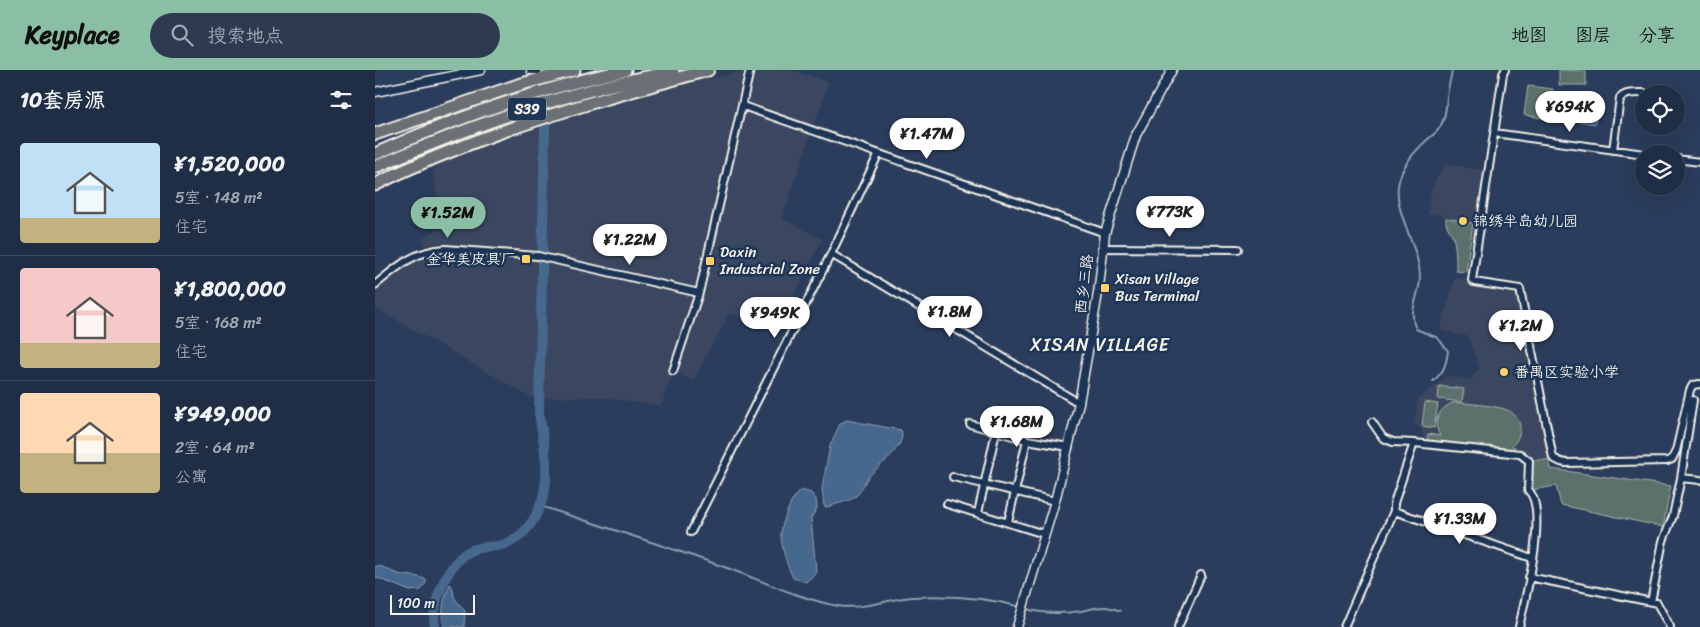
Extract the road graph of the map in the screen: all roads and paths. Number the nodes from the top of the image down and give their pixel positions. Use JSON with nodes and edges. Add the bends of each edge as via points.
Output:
{"nodes":[{"id":1,"x":481,"y":70,"type":"edge"},
{"id":2,"x":531,"y":70,"type":"edge"},
{"id":3,"x":538,"y":70,"type":"edge"},
{"id":4,"x":574,"y":70,"type":"edge"},
{"id":5,"x":625,"y":70,"type":"edge"},
{"id":6,"x":686,"y":70,"type":"edge"},
{"id":7,"x":707,"y":70,"type":"edge"},
{"id":8,"x":750,"y":70,"type":"edge"},
{"id":9,"x":1172,"y":70,"type":"edge"},
{"id":10,"x":1505,"y":70,"type":"edge"},
{"id":11,"x":375,"y":90,"type":"edge"},
{"id":12,"x":1635,"y":93,"type":"edge"},
{"id":13,"x":743,"y":106,"type":"junction"},
{"id":14,"x":1494,"y":133,"type":"junction"},
{"id":15,"x":375,"y":134,"type":"edge"},
{"id":16,"x":1613,"y":150,"type":"junction"},
{"id":17,"x":1635,"y":153,"type":"edge"},
{"id":18,"x":375,"y":154,"type":"edge"},
{"id":19,"x":878,"y":155,"type":"junction"},
{"id":20,"x":1685,"y":160,"type":"edge"},
{"id":21,"x":1700,"y":162,"type":"edge"},
{"id":22,"x":375,"y":167,"type":"edge"},
{"id":23,"x":375,"y":185,"type":"edge"},
{"id":24,"x":1105,"y":233,"type":"junction"},
{"id":25,"x":1102,"y":248,"type":"junction"},
{"id":26,"x":1238,"y":250,"type":"dead end"},
{"id":27,"x":831,"y":254,"type":"junction"},
{"id":28,"x":375,"y":285,"type":"edge"},
{"id":29,"x":699,"y":293,"type":"junction"},
{"id":30,"x":673,"y":371,"type":"dead end"},
{"id":31,"x":1700,"y":384,"type":"edge"},
{"id":32,"x":1693,"y":400,"type":"dead end"},
{"id":33,"x":1079,"y":404,"type":"junction"},
{"id":34,"x":1372,"y":422,"type":"dead end"},
{"id":35,"x":970,"y":424,"type":"dead end"},
{"id":36,"x":996,"y":431,"type":"junction"},
{"id":37,"x":1027,"y":440,"type":"junction"},
{"id":38,"x":1414,"y":443,"type":"junction"},
{"id":39,"x":1069,"y":447,"type":"junction"},
{"id":40,"x":953,"y":477,"type":"dead end"},
{"id":41,"x":1681,"y":478,"type":"junction"},
{"id":42,"x":1700,"y":480,"type":"edge"},
{"id":43,"x":984,"y":484,"type":"junction"},
{"id":44,"x":1015,"y":491,"type":"junction"},
{"id":45,"x":1055,"y":501,"type":"junction"},
{"id":46,"x":947,"y":504,"type":"dead end"},
{"id":47,"x":1394,"y":511,"type":"junction"},
{"id":48,"x":978,"y":513,"type":"junction"},
{"id":49,"x":1007,"y":522,"type":"junction"},
{"id":50,"x":691,"y":532,"type":"dead end"},
{"id":51,"x":1045,"y":534,"type":"junction"},
{"id":52,"x":1532,"y":558,"type":"junction"},
{"id":53,"x":1201,"y":575,"type":"dead end"},
{"id":54,"x":1529,"y":577,"type":"junction"},
{"id":55,"x":1651,"y":602,"type":"junction"},
{"id":56,"x":1017,"y":627,"type":"edge"},
{"id":57,"x":1178,"y":627,"type":"edge"},
{"id":58,"x":1344,"y":627,"type":"edge"},
{"id":59,"x":1519,"y":627,"type":"edge"},
{"id":60,"x":1670,"y":627,"type":"edge"}],
"edges":[{"from":1,"to":11,"type":"street"},
{"from":2,"to":3,"type":"street"},
{"from":4,"to":15,"type":"highway","via":[[477,98]]},
{"from":5,"to":18,"type":"highway","number":"S39","via":[[493,107]]},
{"from":6,"to":22,"type":"highway","number":"S39","via":[[614,84],[550,102],[464,131]]},
{"from":7,"to":23,"type":"highway","via":[[618,94],[491,136]]},
{"from":8,"to":13,"type":"street"},
{"from":9,"to":24,"type":"street","name":"西乡三路","via":[[1136,135]]},
{"from":10,"to":14,"type":"street"},
{"from":12,"to":16,"type":"street","via":[[1620,98]]},
{"from":13,"to":19,"type":"street"},
{"from":13,"to":29,"type":"street"},
{"from":14,"to":16,"type":"street"},
{"from":14,"to":31,"type":"street","via":[[1472,280],[1520,289],[1553,458],[1566,463],[1672,459],[1689,390]]},
{"from":16,"to":17,"type":"street"},
{"from":19,"to":24,"type":"street"},
{"from":19,"to":27,"type":"street"},
{"from":20,"to":21,"type":"street"},
{"from":24,"to":25,"type":"street","name":"西乡三路"},
{"from":25,"to":26,"type":"street"},
{"from":25,"to":33,"type":"street","name":"西乡三路","via":[[1099,287]]},
{"from":27,"to":33,"type":"street"},
{"from":27,"to":50,"type":"street"},
{"from":28,"to":29,"type":"street","via":[[414,256],[431,250],[452,250],[556,259]]},
{"from":29,"to":30,"type":"street"},
{"from":32,"to":41,"type":"street"},
{"from":33,"to":39,"type":"street","name":"西乡三路"},
{"from":34,"to":38,"type":"street","via":[[1383,438]]},
{"from":35,"to":36,"type":"street"},
{"from":36,"to":37,"type":"street"},
{"from":36,"to":43,"type":"street"},
{"from":37,"to":39,"type":"street"},
{"from":37,"to":44,"type":"street"},
{"from":38,"to":47,"type":"street","via":[[1393,503]]},
{"from":38,"to":52,"type":"street","via":[[1520,454],[1529,461],[1528,490],[1533,494],[1537,509]]},
{"from":39,"to":45,"type":"street","name":"西乡三路"},
{"from":40,"to":43,"type":"street"},
{"from":41,"to":42,"type":"street"},
{"from":41,"to":55,"type":"street","via":[[1673,516],[1663,541]]},
{"from":43,"to":44,"type":"street"},
{"from":43,"to":48,"type":"street"},
{"from":44,"to":45,"type":"street"},
{"from":44,"to":49,"type":"street"},
{"from":45,"to":51,"type":"street","name":"西乡三路"},
{"from":46,"to":48,"type":"street"},
{"from":47,"to":52,"type":"street"},
{"from":47,"to":58,"type":"street"},
{"from":48,"to":49,"type":"street"},
{"from":49,"to":51,"type":"street"},
{"from":51,"to":56,"type":"street","name":"西乡三路"},
{"from":52,"to":54,"type":"street"},
{"from":53,"to":57,"type":"street"},
{"from":54,"to":55,"type":"street"},
{"from":54,"to":59,"type":"street"},
{"from":55,"to":60,"type":"street","via":[[1657,603]]}]}
